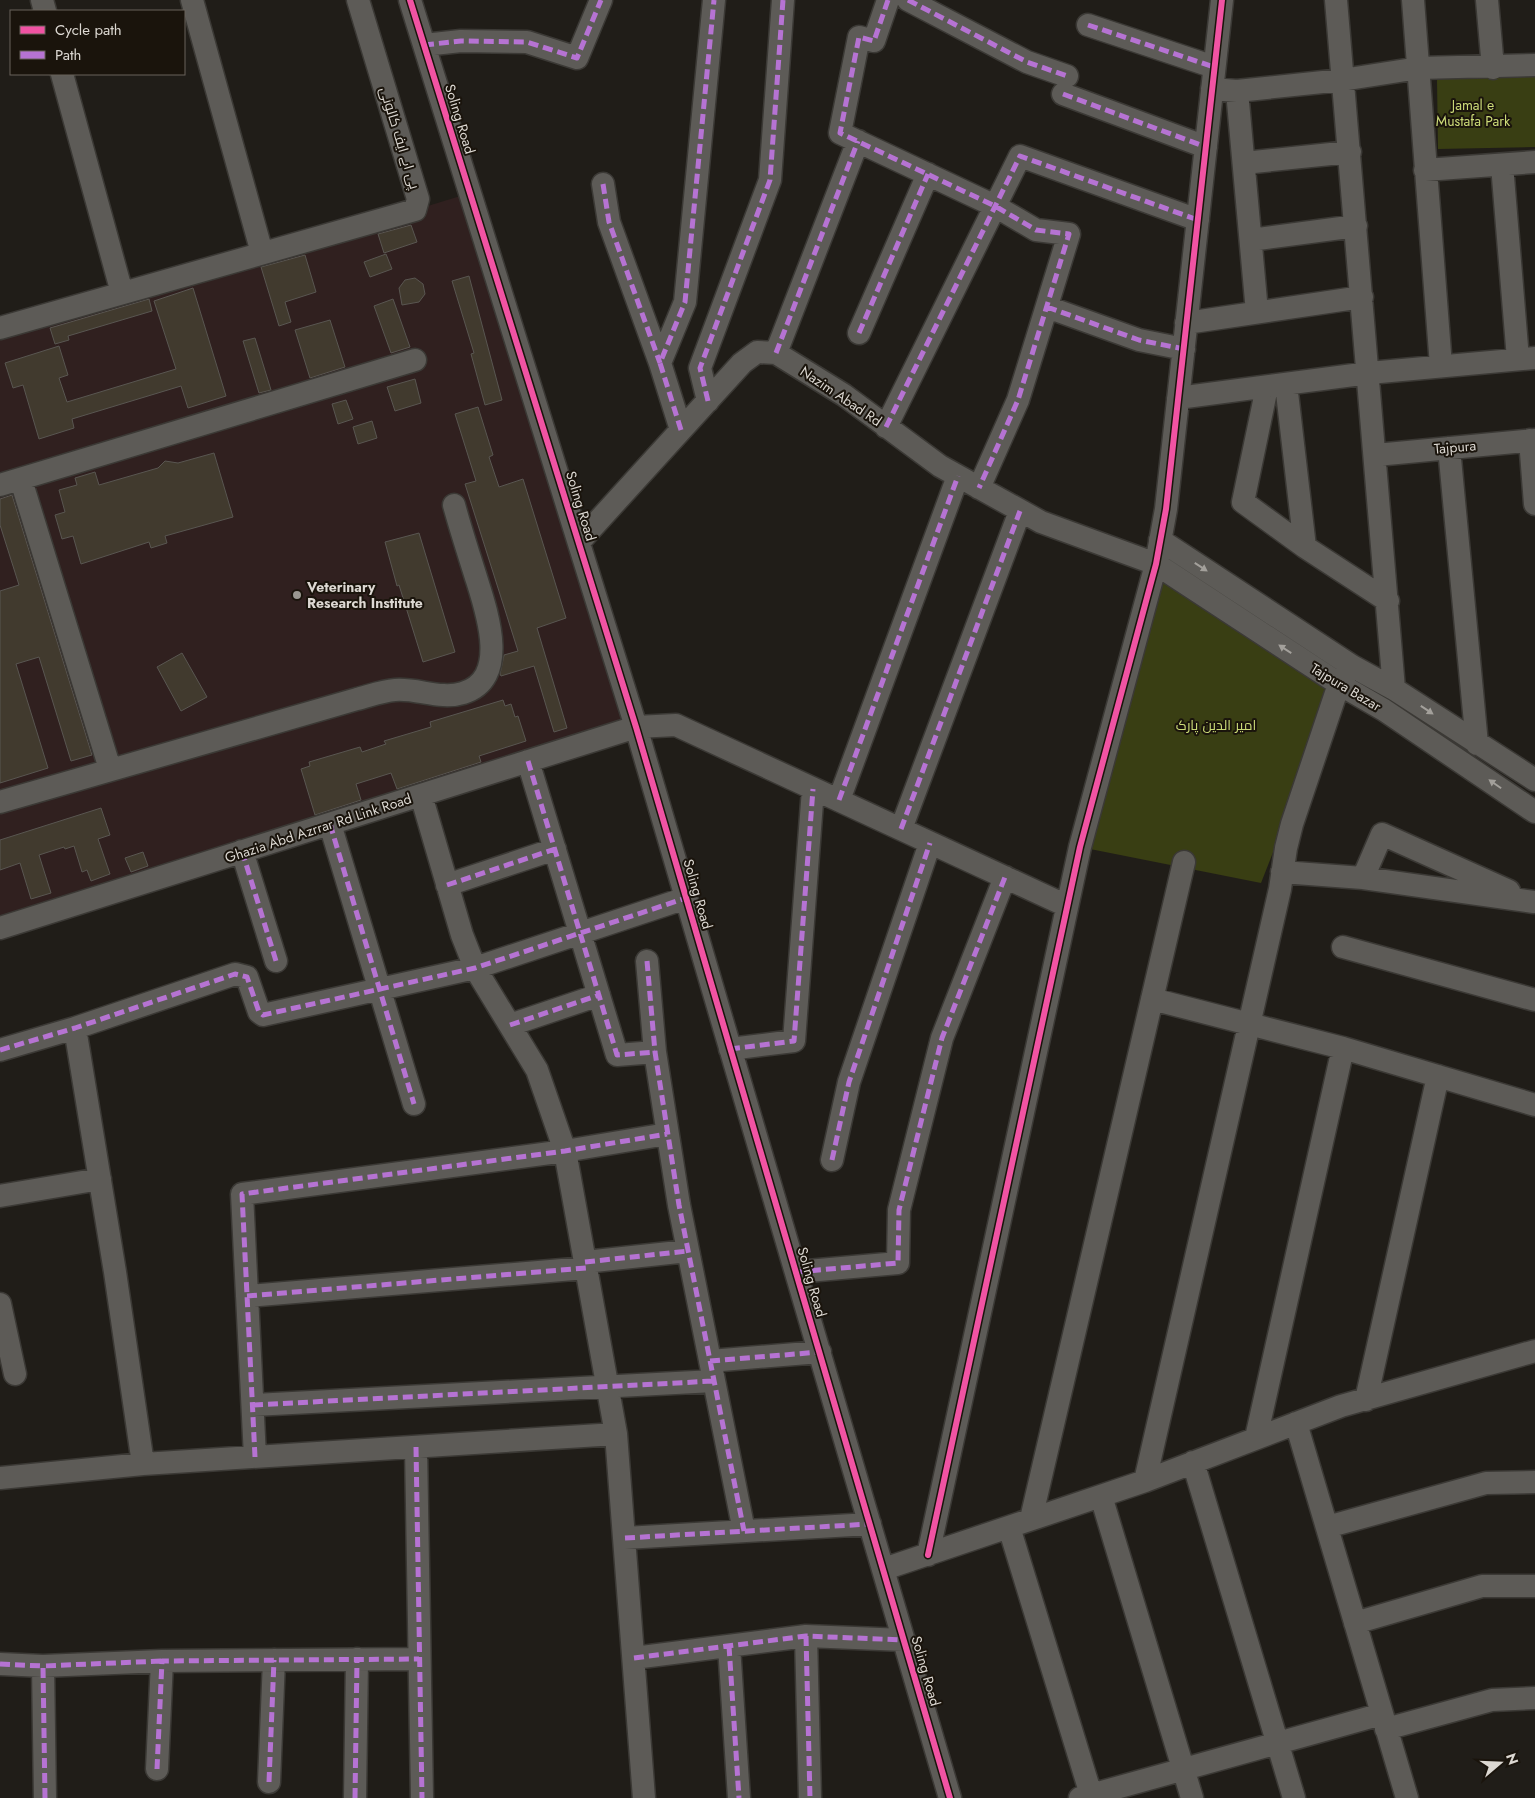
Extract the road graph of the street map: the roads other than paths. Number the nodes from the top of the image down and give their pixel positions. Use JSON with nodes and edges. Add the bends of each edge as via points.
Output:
{"nodes":[{"id":1,"x":192,"y":0,"type":"edge"},
{"id":2,"x":358,"y":0,"type":"edge"},
{"id":3,"x":410,"y":0,"type":"edge"},
{"id":4,"x":600,"y":0,"type":"edge"},
{"id":5,"x":714,"y":0,"type":"edge"},
{"id":6,"x":783,"y":0,"type":"edge"},
{"id":7,"x":888,"y":0,"type":"edge"},
{"id":8,"x":908,"y":0,"type":"edge"},
{"id":9,"x":1222,"y":0,"type":"edge"},
{"id":10,"x":1336,"y":0,"type":"edge"},
{"id":11,"x":1414,"y":0,"type":"edge"},
{"id":12,"x":1487,"y":0,"type":"edge"},
{"id":13,"x":1088,"y":25,"type":"dead end"},
{"id":14,"x":424,"y":45,"type":"junction"},
{"id":15,"x":1535,"y":65,"type":"edge"},
{"id":16,"x":1214,"y":67,"type":"junction"},
{"id":17,"x":1419,"y":68,"type":"junction"},
{"id":18,"x":1493,"y":68,"type":"junction"},
{"id":19,"x":62,"y":75,"type":"edge"},
{"id":20,"x":1342,"y":80,"type":"junction"},
{"id":21,"x":1212,"y":89,"type":"junction"},
{"id":22,"x":1237,"y":91,"type":"junction"},
{"id":23,"x":858,"y":141,"type":"junction"},
{"id":24,"x":1206,"y":147,"type":"junction"},
{"id":25,"x":1350,"y":152,"type":"junction"},
{"id":26,"x":1535,"y":162,"type":"edge"},
{"id":27,"x":1244,"y":164,"type":"junction"},
{"id":28,"x":1502,"y":165,"type":"junction"},
{"id":29,"x":1426,"y":170,"type":"junction"},
{"id":30,"x":928,"y":174,"type":"junction"},
{"id":31,"x":604,"y":184,"type":"dead end"},
{"id":32,"x":995,"y":206,"type":"junction"},
{"id":33,"x":1198,"y":220,"type":"junction"},
{"id":34,"x":1356,"y":226,"type":"junction"},
{"id":35,"x":1251,"y":240,"type":"junction"},
{"id":36,"x":262,"y":253,"type":"junction"},
{"id":37,"x":122,"y":293,"type":"junction"},
{"id":38,"x":1362,"y":297,"type":"junction"},
{"id":39,"x":1047,"y":307,"type":"junction"},
{"id":40,"x":1257,"y":312,"type":"junction"},
{"id":41,"x":1186,"y":323,"type":"junction"},
{"id":42,"x":0,"y":328,"type":"edge"},
{"id":43,"x":860,"y":333,"type":"dead end"},
{"id":44,"x":1184,"y":349,"type":"junction"},
{"id":45,"x":776,"y":354,"type":"junction"},
{"id":46,"x":1527,"y":358,"type":"edge"},
{"id":47,"x":415,"y":360,"type":"dead end"},
{"id":48,"x":660,"y":363,"type":"junction"},
{"id":49,"x":1441,"y":366,"type":"junction"},
{"id":50,"x":1369,"y":373,"type":"junction"},
{"id":51,"x":1276,"y":385,"type":"junction"},
{"id":52,"x":1178,"y":398,"type":"junction"},
{"id":53,"x":708,"y":400,"type":"junction"},
{"id":54,"x":886,"y":427,"type":"junction"},
{"id":55,"x":681,"y":430,"type":"junction"},
{"id":56,"x":1532,"y":440,"type":"edge"},
{"id":57,"x":1449,"y":448,"type":"junction"},
{"id":58,"x":1376,"y":455,"type":"junction"},
{"id":59,"x":958,"y":476,"type":"junction"},
{"id":60,"x":10,"y":483,"type":"edge"},
{"id":61,"x":979,"y":488,"type":"junction"},
{"id":62,"x":1535,"y":504,"type":"edge"},
{"id":63,"x":454,"y":505,"type":"dead end"},
{"id":64,"x":1020,"y":510,"type":"junction"},
{"id":65,"x":1160,"y":540,"type":"junction"},
{"id":66,"x":579,"y":542,"type":"junction"},
{"id":67,"x":1306,"y":547,"type":"junction"},
{"id":68,"x":1156,"y":564,"type":"junction"},
{"id":69,"x":1388,"y":601,"type":"junction"},
{"id":70,"x":1352,"y":666,"type":"junction"},
{"id":71,"x":1339,"y":684,"type":"junction"},
{"id":72,"x":1394,"y":689,"type":"junction"},
{"id":73,"x":636,"y":728,"type":"junction"},
{"id":74,"x":1477,"y":744,"type":"junction"},
{"id":75,"x":528,"y":762,"type":"junction"},
{"id":76,"x":110,"y":769,"type":"junction"},
{"id":77,"x":1535,"y":780,"type":"edge"},
{"id":78,"x":813,"y":789,"type":"junction"},
{"id":79,"x":421,"y":795,"type":"junction"},
{"id":80,"x":839,"y":800,"type":"junction"},
{"id":81,"x":0,"y":802,"type":"edge"},
{"id":82,"x":1535,"y":812,"type":"edge"},
{"id":83,"x":330,"y":824,"type":"junction"},
{"id":84,"x":901,"y":829,"type":"junction"},
{"id":85,"x":930,"y":843,"type":"junction"},
{"id":86,"x":555,"y":849,"type":"junction"},
{"id":87,"x":242,"y":852,"type":"junction"},
{"id":88,"x":1184,"y":862,"type":"dead end"},
{"id":89,"x":1282,"y":872,"type":"junction"},
{"id":90,"x":1005,"y":877,"type":"junction"},
{"id":91,"x":1363,"y":878,"type":"junction"},
{"id":92,"x":447,"y":885,"type":"junction"},
{"id":93,"x":686,"y":898,"type":"junction"},
{"id":94,"x":1068,"y":906,"type":"junction"},
{"id":95,"x":1535,"y":907,"type":"edge"},
{"id":96,"x":0,"y":928,"type":"edge"},
{"id":97,"x":581,"y":933,"type":"junction"},
{"id":98,"x":1343,"y":947,"type":"dead end"},
{"id":99,"x":276,"y":961,"type":"dead end"},
{"id":100,"x":648,"y":961,"type":"dead end"},
{"id":101,"x":474,"y":968,"type":"junction"},
{"id":102,"x":381,"y":990,"type":"junction"},
{"id":103,"x":599,"y":995,"type":"junction"},
{"id":104,"x":1152,"y":998,"type":"junction"},
{"id":105,"x":1535,"y":1000,"type":"edge"},
{"id":106,"x":1250,"y":1024,"type":"junction"},
{"id":107,"x":510,"y":1025,"type":"junction"},
{"id":108,"x":75,"y":1028,"type":"junction"},
{"id":109,"x":1343,"y":1048,"type":"junction"},
{"id":110,"x":730,"y":1049,"type":"junction"},
{"id":111,"x":0,"y":1050,"type":"edge"},
{"id":112,"x":655,"y":1052,"type":"junction"},
{"id":113,"x":1438,"y":1076,"type":"junction"},
{"id":114,"x":414,"y":1104,"type":"dead end"},
{"id":115,"x":1535,"y":1105,"type":"edge"},
{"id":116,"x":667,"y":1134,"type":"junction"},
{"id":117,"x":565,"y":1150,"type":"junction"},
{"id":118,"x":832,"y":1160,"type":"dead end"},
{"id":119,"x":100,"y":1178,"type":"junction"},
{"id":120,"x":0,"y":1196,"type":"edge"},
{"id":121,"x":688,"y":1251,"type":"junction"},
{"id":122,"x":586,"y":1265,"type":"junction"},
{"id":123,"x":796,"y":1272,"type":"junction"},
{"id":124,"x":247,"y":1296,"type":"junction"},
{"id":125,"x":0,"y":1304,"type":"edge"},
{"id":126,"x":1535,"y":1351,"type":"edge"},
{"id":127,"x":820,"y":1352,"type":"junction"},
{"id":128,"x":712,"y":1371,"type":"junction"},
{"id":129,"x":15,"y":1374,"type":"dead end"},
{"id":130,"x":608,"y":1386,"type":"junction"},
{"id":131,"x":1366,"y":1400,"type":"junction"},
{"id":132,"x":253,"y":1405,"type":"junction"},
{"id":133,"x":1296,"y":1423,"type":"junction"},
{"id":134,"x":616,"y":1434,"type":"junction"},
{"id":135,"x":1256,"y":1438,"type":"junction"},
{"id":136,"x":416,"y":1447,"type":"junction"},
{"id":137,"x":255,"y":1457,"type":"junction"},
{"id":138,"x":1193,"y":1462,"type":"junction"},
{"id":139,"x":143,"y":1464,"type":"junction"},
{"id":140,"x":0,"y":1478,"type":"edge"},
{"id":141,"x":1145,"y":1480,"type":"junction"},
{"id":142,"x":1535,"y":1482,"type":"edge"},
{"id":143,"x":1101,"y":1496,"type":"junction"},
{"id":144,"x":1031,"y":1519,"type":"junction"},
{"id":145,"x":870,"y":1524,"type":"junction"},
{"id":146,"x":1009,"y":1527,"type":"junction"},
{"id":147,"x":1326,"y":1527,"type":"junction"},
{"id":148,"x":744,"y":1531,"type":"junction"},
{"id":149,"x":625,"y":1538,"type":"junction"},
{"id":150,"x":928,"y":1554,"type":"junction"},
{"id":151,"x":884,"y":1569,"type":"junction"},
{"id":152,"x":1535,"y":1586,"type":"edge"},
{"id":153,"x":1355,"y":1623,"type":"junction"},
{"id":154,"x":806,"y":1636,"type":"junction"},
{"id":155,"x":904,"y":1640,"type":"junction"},
{"id":156,"x":729,"y":1646,"type":"junction"},
{"id":157,"x":420,"y":1658,"type":"junction"},
{"id":158,"x":634,"y":1658,"type":"junction"},
{"id":159,"x":357,"y":1659,"type":"junction"},
{"id":160,"x":274,"y":1660,"type":"junction"},
{"id":161,"x":162,"y":1661,"type":"junction"},
{"id":162,"x":0,"y":1664,"type":"edge"},
{"id":163,"x":43,"y":1666,"type":"junction"},
{"id":164,"x":1535,"y":1698,"type":"edge"},
{"id":165,"x":1384,"y":1721,"type":"junction"},
{"id":166,"x":1277,"y":1743,"type":"junction"},
{"id":167,"x":157,"y":1769,"type":"dead end"},
{"id":168,"x":1183,"y":1770,"type":"junction"},
{"id":169,"x":269,"y":1782,"type":"dead end"},
{"id":170,"x":1088,"y":1797,"type":"edge"},
{"id":171,"x":46,"y":1798,"type":"edge"},
{"id":172,"x":355,"y":1798,"type":"edge"},
{"id":173,"x":422,"y":1798,"type":"edge"},
{"id":174,"x":644,"y":1798,"type":"edge"},
{"id":175,"x":739,"y":1798,"type":"edge"},
{"id":176,"x":810,"y":1798,"type":"edge"},
{"id":177,"x":950,"y":1798,"type":"edge"},
{"id":178,"x":1192,"y":1798,"type":"edge"},
{"id":179,"x":1294,"y":1798,"type":"edge"},
{"id":180,"x":1407,"y":1798,"type":"edge"}],
"edges":[{"from":1,"to":36,"type":"street"},
{"from":2,"to":36,"type":"street","name":"پی اے ایف کالونی","via":[[418,205],[407,213]]},
{"from":3,"to":14,"type":"street","name":"Soling Road"},
{"from":4,"to":14,"type":"street","via":[[577,58],[527,42],[461,41]]},
{"from":5,"to":48,"type":"street","via":[[685,302]]},
{"from":6,"to":53,"type":"street","via":[[770,180],[700,368]]},
{"from":7,"to":23,"type":"street","via":[[874,41],[860,37],[840,133]]},
{"from":8,"to":24,"type":"street","via":[[1065,85]]},
{"from":9,"to":16,"type":"street"},
{"from":10,"to":20,"type":"street"},
{"from":11,"to":17,"type":"street"},
{"from":12,"to":18,"type":"street"},
{"from":13,"to":16,"type":"street"},
{"from":14,"to":66,"type":"street","name":"Soling Road"},
{"from":15,"to":18,"type":"street"},
{"from":16,"to":21,"type":"street"},
{"from":17,"to":18,"type":"street"},
{"from":17,"to":20,"type":"street"},
{"from":17,"to":29,"type":"street"},
{"from":19,"to":37,"type":"street"},
{"from":20,"to":22,"type":"street"},
{"from":20,"to":25,"type":"street"},
{"from":21,"to":22,"type":"street"},
{"from":21,"to":24,"type":"street"},
{"from":22,"to":27,"type":"street"},
{"from":23,"to":30,"type":"street"},
{"from":23,"to":45,"type":"street"},
{"from":24,"to":33,"type":"street"},
{"from":25,"to":27,"type":"street"},
{"from":25,"to":34,"type":"street"},
{"from":26,"to":28,"type":"street"},
{"from":27,"to":35,"type":"street"},
{"from":28,"to":29,"type":"street"},
{"from":28,"to":46,"type":"street"},
{"from":29,"to":49,"type":"street"},
{"from":30,"to":32,"type":"street"},
{"from":30,"to":43,"type":"street"},
{"from":31,"to":48,"type":"street","via":[[609,222]]},
{"from":32,"to":33,"type":"street","via":[[1020,156]]},
{"from":32,"to":39,"type":"street","via":[[1036,230],[1069,234]]},
{"from":32,"to":54,"type":"street"},
{"from":33,"to":41,"type":"street"},
{"from":34,"to":35,"type":"street"},
{"from":34,"to":38,"type":"street"},
{"from":35,"to":40,"type":"street"},
{"from":36,"to":37,"type":"street","name":"پی اے ایف کالونی"},
{"from":37,"to":42,"type":"street","name":"پی اے ایف کالونی"},
{"from":38,"to":40,"type":"street"},
{"from":38,"to":50,"type":"street"},
{"from":39,"to":44,"type":"street","via":[[1139,340]]},
{"from":39,"to":61,"type":"street","via":[[1018,400]]},
{"from":40,"to":41,"type":"street"},
{"from":41,"to":44,"type":"street"},
{"from":44,"to":52,"type":"street"},
{"from":45,"to":53,"type":"street","via":[[757,352],[742,363]]},
{"from":45,"to":54,"type":"street","name":"Nazim Abad Rd","via":[[844,395]]},
{"from":46,"to":49,"type":"street"},
{"from":47,"to":60,"type":"street"},
{"from":48,"to":55,"type":"street"},
{"from":49,"to":50,"type":"street"},
{"from":50,"to":51,"type":"street"},
{"from":50,"to":58,"type":"street"},
{"from":51,"to":52,"type":"street"},
{"from":51,"to":67,"type":"street"},
{"from":51,"to":67,"type":"street","via":[[1243,502]]},
{"from":52,"to":65,"type":"street"},
{"from":53,"to":55,"type":"street"},
{"from":54,"to":59,"type":"street","name":"Nazim Abad Rd"},
{"from":55,"to":66,"type":"street"},
{"from":56,"to":57,"type":"street","name":"Tajpura"},
{"from":56,"to":62,"type":"street"},
{"from":57,"to":58,"type":"street","name":"Tajpura"},
{"from":57,"to":74,"type":"street"},
{"from":58,"to":69,"type":"street"},
{"from":59,"to":61,"type":"street","name":"Nazim Abad Rd"},
{"from":59,"to":80,"type":"street"},
{"from":60,"to":76,"type":"street"},
{"from":61,"to":64,"type":"street","name":"Nazim Abad Rd"},
{"from":63,"to":76,"type":"street","via":[[488,619],[490,663],[484,679],[475,688],[462,694],[396,690]]},
{"from":64,"to":68,"type":"street","name":"Nazim Abad Rd","via":[[1041,522]]},
{"from":64,"to":84,"type":"street"},
{"from":65,"to":68,"type":"street"},
{"from":65,"to":70,"type":"street","name":"Tajpura Bazar","one_way":true},
{"from":66,"to":73,"type":"street","name":"Soling Road"},
{"from":67,"to":69,"type":"street"},
{"from":71,"to":68,"type":"street","name":"Tajpura Bazar","one_way":true},
{"from":68,"to":94,"type":"street","via":[[1080,847]]},
{"from":69,"to":72,"type":"street"},
{"from":70,"to":71,"type":"street"},
{"from":70,"to":72,"type":"street","name":"Tajpura Bazar"},
{"from":82,"to":71,"type":"street","name":"Tajpura Bazar","one_way":true,"via":[[1384,710]]},
{"from":71,"to":89,"type":"street","via":[[1292,824]]},
{"from":72,"to":74,"type":"street","name":"Tajpura Bazar","one_way":true},
{"from":73,"to":75,"type":"street","name":"Ghazia Abd Azrrar Rd Link Road"},
{"from":73,"to":78,"type":"street","name":"Ghazia Abd Azrrar Rd Link Road","via":[[676,725]]},
{"from":73,"to":93,"type":"street","name":"Soling Road"},
{"from":74,"to":77,"type":"street","name":"Tajpura Bazar"},
{"from":75,"to":79,"type":"street","name":"Ghazia Abd Azrrar Rd Link Road"},
{"from":75,"to":86,"type":"street"},
{"from":76,"to":81,"type":"street"},
{"from":78,"to":80,"type":"street","name":"Ghazia Abd Azrrar Rd Link Road"},
{"from":78,"to":110,"type":"street","via":[[794,1041]]},
{"from":79,"to":83,"type":"street","name":"Ghazia Abd Azrrar Rd Link Road"},
{"from":79,"to":92,"type":"street"},
{"from":80,"to":84,"type":"street","name":"Ghazia Abd Azrrar Rd Link Road"},
{"from":83,"to":87,"type":"street","name":"Ghazia Abd Azrrar Rd Link Road"},
{"from":83,"to":102,"type":"street"},
{"from":84,"to":85,"type":"street","name":"Ghazia Abd Azrrar Rd Link Road"},
{"from":85,"to":90,"type":"street","name":"Ghazia Abd Azrrar Rd Link Road"},
{"from":85,"to":118,"type":"street","via":[[849,1082]]},
{"from":86,"to":92,"type":"street"},
{"from":86,"to":97,"type":"street"},
{"from":87,"to":96,"type":"street","name":"Ghazia Abd Azrrar Rd Link Road"},
{"from":87,"to":99,"type":"street"},
{"from":88,"to":104,"type":"street"},
{"from":89,"to":91,"type":"street"},
{"from":89,"to":106,"type":"street"},
{"from":90,"to":94,"type":"street","name":"Ghazia Abd Azrrar Rd Link Road"},
{"from":90,"to":123,"type":"street","via":[[942,1038],[899,1210],[898,1263]]},
{"from":91,"to":95,"type":"street"},
{"from":91,"to":95,"type":"street","via":[[1382,834]]},
{"from":92,"to":101,"type":"street"},
{"from":93,"to":97,"type":"street"},
{"from":93,"to":110,"type":"street","name":"Soling Road"},
{"from":94,"to":150,"type":"street"},
{"from":97,"to":101,"type":"street"},
{"from":97,"to":103,"type":"street"},
{"from":98,"to":105,"type":"street"},
{"from":100,"to":112,"type":"street"},
{"from":101,"to":102,"type":"street"},
{"from":101,"to":107,"type":"street"},
{"from":102,"to":108,"type":"street","via":[[263,1015],[259,1012],[248,978],[235,974]]},
{"from":102,"to":114,"type":"street"},
{"from":103,"to":107,"type":"street"},
{"from":103,"to":112,"type":"street","via":[[617,1055]]},
{"from":104,"to":106,"type":"street"},
{"from":104,"to":144,"type":"street"},
{"from":106,"to":109,"type":"street"},
{"from":106,"to":141,"type":"street"},
{"from":107,"to":117,"type":"street","via":[[537,1070]]},
{"from":108,"to":111,"type":"street"},
{"from":108,"to":119,"type":"street"},
{"from":109,"to":113,"type":"street"},
{"from":109,"to":135,"type":"street"},
{"from":110,"to":123,"type":"street","name":"Soling Road"},
{"from":112,"to":116,"type":"street"},
{"from":113,"to":115,"type":"street"},
{"from":113,"to":131,"type":"street"},
{"from":116,"to":117,"type":"street"},
{"from":116,"to":121,"type":"street"},
{"from":117,"to":122,"type":"street"},
{"from":117,"to":124,"type":"street","via":[[246,1193],[241,1197]]},
{"from":119,"to":120,"type":"street"},
{"from":119,"to":139,"type":"street"},
{"from":121,"to":122,"type":"street"},
{"from":121,"to":128,"type":"street"},
{"from":122,"to":124,"type":"street"},
{"from":122,"to":130,"type":"street"},
{"from":123,"to":127,"type":"street","name":"Soling Road"},
{"from":124,"to":132,"type":"street"},
{"from":125,"to":129,"type":"street"},
{"from":126,"to":131,"type":"street"},
{"from":127,"to":128,"type":"street"},
{"from":127,"to":145,"type":"street","name":"Soling Road"},
{"from":128,"to":130,"type":"street"},
{"from":128,"to":148,"type":"street"},
{"from":130,"to":132,"type":"street"},
{"from":130,"to":134,"type":"street"},
{"from":131,"to":133,"type":"street"},
{"from":132,"to":137,"type":"street"},
{"from":133,"to":135,"type":"street"},
{"from":133,"to":147,"type":"street"},
{"from":134,"to":136,"type":"street"},
{"from":134,"to":149,"type":"street"},
{"from":135,"to":138,"type":"street"},
{"from":136,"to":137,"type":"street"},
{"from":136,"to":157,"type":"street"},
{"from":137,"to":139,"type":"street"},
{"from":138,"to":141,"type":"street"},
{"from":138,"to":166,"type":"street"},
{"from":139,"to":140,"type":"street"},
{"from":141,"to":143,"type":"street"},
{"from":142,"to":147,"type":"street","via":[[1486,1483]]},
{"from":143,"to":144,"type":"street"},
{"from":143,"to":168,"type":"street"},
{"from":144,"to":146,"type":"street"},
{"from":145,"to":148,"type":"street"},
{"from":145,"to":151,"type":"street","name":"Soling Road"},
{"from":146,"to":150,"type":"street"},
{"from":146,"to":170,"type":"street"},
{"from":147,"to":153,"type":"street"},
{"from":148,"to":149,"type":"street"},
{"from":149,"to":158,"type":"street"},
{"from":150,"to":151,"type":"street"},
{"from":151,"to":155,"type":"street","name":"Soling Road"},
{"from":152,"to":153,"type":"street","via":[[1482,1586]]},
{"from":153,"to":165,"type":"street"},
{"from":154,"to":155,"type":"street"},
{"from":154,"to":156,"type":"street"},
{"from":154,"to":176,"type":"street"},
{"from":155,"to":177,"type":"street","name":"Soling Road"},
{"from":156,"to":158,"type":"street"},
{"from":156,"to":175,"type":"street"},
{"from":157,"to":159,"type":"street"},
{"from":157,"to":173,"type":"street"},
{"from":158,"to":174,"type":"street"},
{"from":159,"to":160,"type":"street"},
{"from":159,"to":172,"type":"street"},
{"from":160,"to":161,"type":"street"},
{"from":160,"to":169,"type":"street"},
{"from":161,"to":163,"type":"street"},
{"from":161,"to":167,"type":"street"},
{"from":162,"to":163,"type":"street"},
{"from":163,"to":171,"type":"street"},
{"from":164,"to":165,"type":"street","via":[[1492,1700]]},
{"from":165,"to":166,"type":"street"},
{"from":165,"to":180,"type":"street"},
{"from":166,"to":168,"type":"street"},
{"from":166,"to":179,"type":"street"},
{"from":168,"to":170,"type":"street"},
{"from":168,"to":178,"type":"street"}]}
